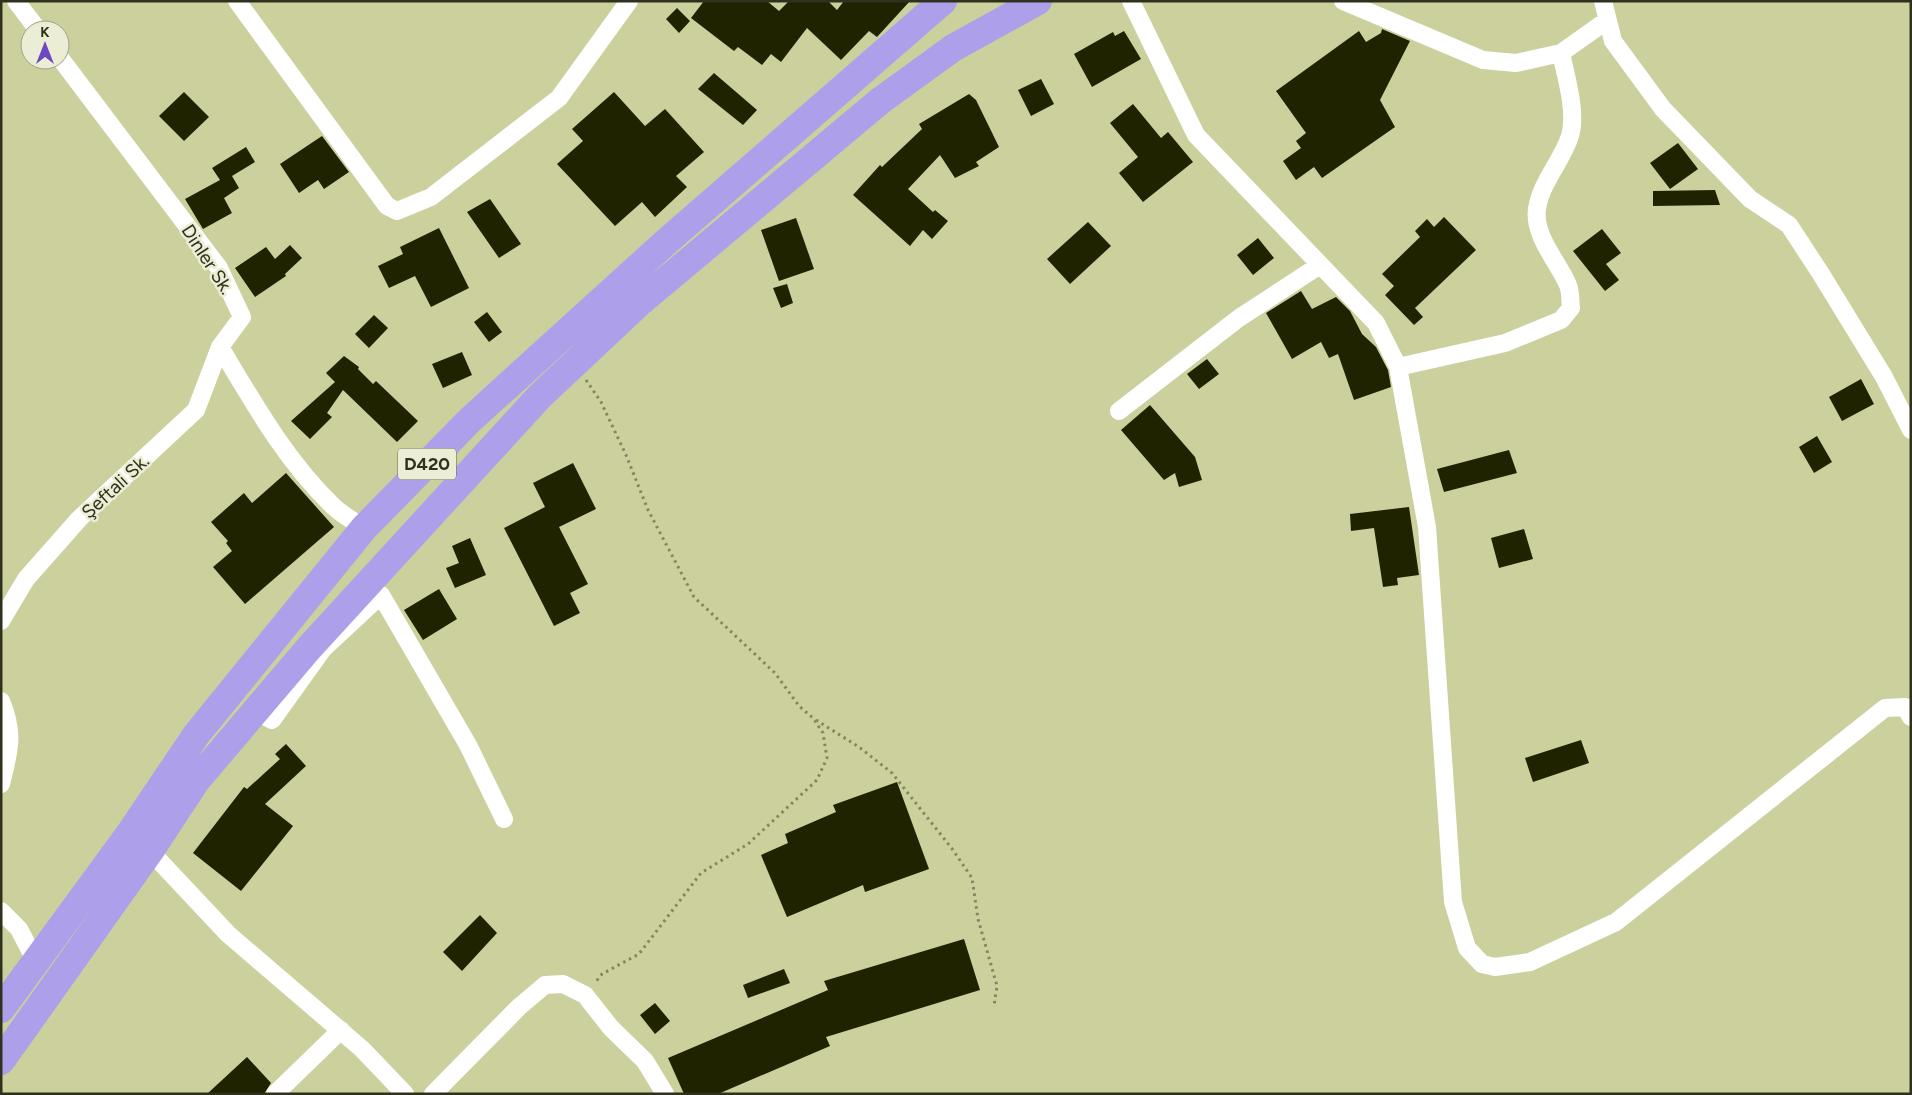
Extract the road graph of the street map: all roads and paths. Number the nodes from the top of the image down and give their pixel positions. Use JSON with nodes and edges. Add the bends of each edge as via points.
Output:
{"nodes":[{"id":1,"x":16,"y":1,"type":"edge"},
{"id":2,"x":237,"y":1,"type":"edge"},
{"id":3,"x":629,"y":1,"type":"edge"},
{"id":4,"x":943,"y":1,"type":"edge"},
{"id":5,"x":1038,"y":1,"type":"edge"},
{"id":6,"x":1132,"y":1,"type":"edge"},
{"id":7,"x":1342,"y":1,"type":"edge"},
{"id":8,"x":1602,"y":1,"type":"edge"},
{"id":9,"x":30,"y":20,"type":"edge"},
{"id":10,"x":1606,"y":21,"type":"junction"},
{"id":11,"x":1561,"y":53,"type":"junction"},
{"id":12,"x":69,"y":70,"type":"edge"},
{"id":13,"x":1320,"y":265,"type":"junction"},
{"id":14,"x":220,"y":347,"type":"junction"},
{"id":15,"x":576,"y":363,"type":"junction"},
{"id":16,"x":1398,"y":367,"type":"junction"},
{"id":17,"x":1119,"y":411,"type":"dead end"},
{"id":18,"x":1911,"y":430,"type":"edge"},
{"id":19,"x":364,"y":528,"type":"junction"},
{"id":20,"x":1,"y":621,"type":"edge"},
{"id":21,"x":1,"y":701,"type":"edge"},
{"id":22,"x":255,"y":712,"type":"junction"},
{"id":23,"x":1911,"y":717,"type":"edge"},
{"id":24,"x":813,"y":718,"type":"junction"},
{"id":25,"x":1,"y":784,"type":"edge"},
{"id":26,"x":504,"y":819,"type":"dead end"},
{"id":27,"x":150,"y":851,"type":"junction"},
{"id":28,"x":1,"y":911,"type":"edge"},
{"id":29,"x":35,"y":960,"type":"junction"},
{"id":30,"x":585,"y":994,"type":"junction"},
{"id":31,"x":994,"y":1006,"type":"dead end"},
{"id":32,"x":1,"y":1009,"type":"edge"},
{"id":33,"x":341,"y":1030,"type":"junction"},
{"id":34,"x":1,"y":1061,"type":"edge"},
{"id":35,"x":275,"y":1094,"type":"edge"},
{"id":36,"x":405,"y":1094,"type":"edge"},
{"id":37,"x":434,"y":1094,"type":"edge"},
{"id":38,"x":665,"y":1094,"type":"edge"}],
"edges":[{"from":1,"to":9,"type":"street"},
{"from":2,"to":3,"type":"street","via":[[388,206],[397,211],[431,198],[559,98]]},
{"from":4,"to":19,"type":"highway","number":"D420","via":[[666,242],[485,407]]},
{"from":5,"to":15,"type":"highway","via":[[953,48],[880,101],[639,303]]},
{"from":6,"to":13,"type":"street","via":[[1196,135]]},
{"from":7,"to":11,"type":"street","via":[[1483,60],[1516,63]]},
{"from":8,"to":10,"type":"street"},
{"from":10,"to":11,"type":"street"},
{"from":10,"to":18,"type":"street","via":[[1613,41],[1663,109],[1739,188],[1789,225],[1884,377]]},
{"from":11,"to":16,"type":"street","via":[[1571,100],[1570,135],[1547,180],[1537,210],[1541,233],[1568,286],[1571,308],[1561,320],[1504,343]]},
{"from":12,"to":14,"type":"street","name":"Dinler Sk.","via":[[219,268],[242,318]]},
{"from":13,"to":16,"type":"street","via":[[1376,323]]},
{"from":13,"to":17,"type":"street","via":[[1239,318]]},
{"from":14,"to":19,"type":"street","via":[[268,427],[301,471],[334,507]]},
{"from":14,"to":20,"type":"street","name":"Şeftali Sk.","via":[[196,410],[79,519],[26,579]]},
{"from":15,"to":22,"type":"highway","via":[[540,396],[309,648]]},
{"from":15,"to":24,"type":"path","via":[[601,402],[648,510],[694,597],[775,673],[798,706]]},
{"from":16,"to":23,"type":"street","via":[[1427,527],[1453,902],[1467,948],[1482,964],[1495,967],[1530,962],[1616,922],[1885,708],[1905,707]]},
{"from":19,"to":29,"type":"highway","number":"D420","via":[[196,735],[130,833]]},
{"from":21,"to":25,"type":"street","via":[[9,720],[10,748]]},
{"from":22,"to":26,"type":"street","via":[[272,720],[322,649],[381,595],[468,745]]},
{"from":22,"to":27,"type":"highway","via":[[196,781]]},
{"from":24,"to":30,"type":"path","via":[[823,733],[827,758],[817,780],[748,844],[701,873],[639,954],[602,974]]},
{"from":24,"to":31,"type":"path","via":[[892,773],[972,878],[978,919],[997,986]]},
{"from":27,"to":33,"type":"street","via":[[228,934]]},
{"from":27,"to":34,"type":"highway"},
{"from":28,"to":29,"type":"street","via":[[19,929]]},
{"from":29,"to":32,"type":"highway","number":"D420"},
{"from":30,"to":37,"type":"street","via":[[563,984],[544,985]]},
{"from":30,"to":38,"type":"street","via":[[611,1028],[645,1061]]},
{"from":33,"to":35,"type":"street"},
{"from":33,"to":36,"type":"street"}]}
